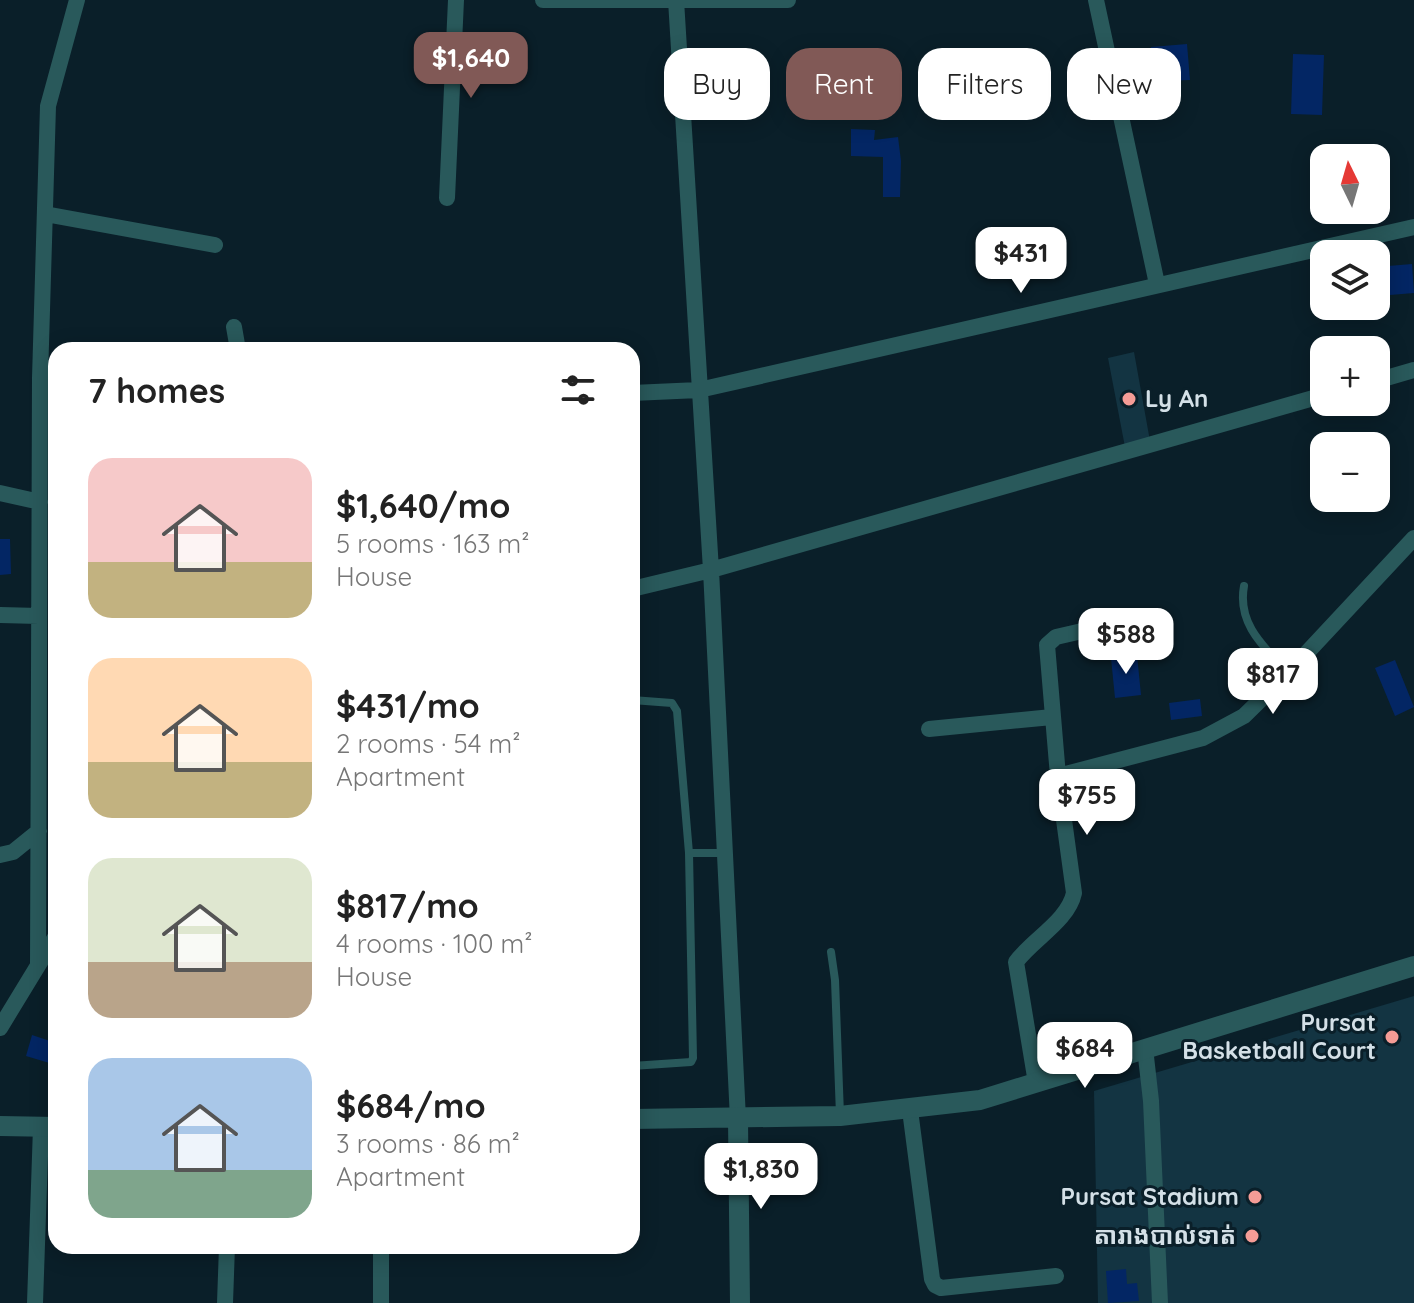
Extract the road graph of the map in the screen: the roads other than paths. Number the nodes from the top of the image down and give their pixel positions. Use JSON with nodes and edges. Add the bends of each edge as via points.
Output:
{"nodes":[{"id":1,"x":77,"y":0,"type":"edge"},
{"id":2,"x":456,"y":0,"type":"edge"},
{"id":3,"x":543,"y":0,"type":"edge"},
{"id":4,"x":676,"y":0,"type":"edge"},
{"id":5,"x":788,"y":0,"type":"edge"},
{"id":6,"x":1096,"y":0,"type":"edge"},
{"id":7,"x":447,"y":198,"type":"dead end"},
{"id":8,"x":45,"y":214,"type":"junction"},
{"id":9,"x":1414,"y":227,"type":"edge"},
{"id":10,"x":215,"y":245,"type":"dead end"},
{"id":11,"x":1157,"y":284,"type":"junction"},
{"id":12,"x":234,"y":327,"type":"dead end"},
{"id":13,"x":237,"y":342,"type":"edge"},
{"id":14,"x":1414,"y":370,"type":"edge"},
{"id":15,"x":1390,"y":377,"type":"edge"},
{"id":16,"x":48,"y":378,"type":"edge"},
{"id":17,"x":699,"y":390,"type":"junction"},
{"id":18,"x":640,"y":393,"type":"edge"},
{"id":19,"x":1310,"y":399,"type":"edge"},
{"id":20,"x":0,"y":493,"type":"edge"},
{"id":21,"x":40,"y":502,"type":"junction"},
{"id":22,"x":1414,"y":538,"type":"edge"},
{"id":23,"x":711,"y":570,"type":"junction"},
{"id":24,"x":1244,"y":586,"type":"dead end"},
{"id":25,"x":640,"y":587,"type":"edge"},
{"id":26,"x":0,"y":615,"type":"edge"},
{"id":27,"x":39,"y":616,"type":"junction"},
{"id":28,"x":1143,"y":617,"type":"dead end"},
{"id":29,"x":1288,"y":673,"type":"junction"},
{"id":30,"x":640,"y":700,"type":"edge"},
{"id":31,"x":1052,"y":717,"type":"junction"},
{"id":32,"x":929,"y":729,"type":"dead end"},
{"id":33,"x":1058,"y":776,"type":"junction"},
{"id":34,"x":39,"y":831,"type":"junction"},
{"id":35,"x":689,"y":853,"type":"junction"},
{"id":36,"x":724,"y":853,"type":"junction"},
{"id":37,"x":0,"y":855,"type":"edge"},
{"id":38,"x":48,"y":949,"type":"edge"},
{"id":39,"x":831,"y":952,"type":"dead end"},
{"id":40,"x":38,"y":965,"type":"junction"},
{"id":41,"x":1414,"y":966,"type":"edge"},
{"id":42,"x":0,"y":1028,"type":"edge"},
{"id":43,"x":1145,"y":1048,"type":"junction"},
{"id":44,"x":640,"y":1066,"type":"edge"},
{"id":45,"x":1036,"y":1083,"type":"junction"},
{"id":46,"x":910,"y":1110,"type":"junction"},
{"id":47,"x":840,"y":1116,"type":"junction"},
{"id":48,"x":640,"y":1119,"type":"edge"},
{"id":49,"x":738,"y":1119,"type":"junction"},
{"id":50,"x":0,"y":1126,"type":"edge"},
{"id":51,"x":48,"y":1127,"type":"edge"},
{"id":52,"x":227,"y":1254,"type":"edge"},
{"id":53,"x":381,"y":1254,"type":"edge"},
{"id":54,"x":1056,"y":1276,"type":"dead end"},
{"id":55,"x":35,"y":1303,"type":"edge"},
{"id":56,"x":225,"y":1303,"type":"edge"},
{"id":57,"x":381,"y":1303,"type":"edge"},
{"id":58,"x":740,"y":1303,"type":"edge"},
{"id":59,"x":1160,"y":1303,"type":"edge"}],
"edges":[{"from":1,"to":8,"type":"street","via":[[48,106]]},
{"from":2,"to":7,"type":"street"},
{"from":3,"to":4,"type":"street"},
{"from":4,"to":5,"type":"street"},
{"from":4,"to":17,"type":"street"},
{"from":6,"to":11,"type":"street"},
{"from":8,"to":10,"type":"street"},
{"from":8,"to":16,"type":"street"},
{"from":9,"to":11,"type":"street"},
{"from":11,"to":17,"type":"street"},
{"from":12,"to":13,"type":"street"},
{"from":14,"to":15,"type":"street"},
{"from":16,"to":21,"type":"street"},
{"from":17,"to":18,"type":"street"},
{"from":17,"to":23,"type":"street"},
{"from":19,"to":23,"type":"street"},
{"from":20,"to":21,"type":"street"},
{"from":21,"to":27,"type":"street"},
{"from":22,"to":29,"type":"street"},
{"from":23,"to":25,"type":"street"},
{"from":23,"to":36,"type":"street"},
{"from":24,"to":29,"type":"lane","via":[[1248,625]]},
{"from":26,"to":27,"type":"street"},
{"from":27,"to":34,"type":"street"},
{"from":28,"to":31,"type":"street","via":[[1056,637],[1047,645]]},
{"from":29,"to":33,"type":"street","via":[[1244,716],[1203,738]]},
{"from":30,"to":35,"type":"lane","via":[[672,703],[677,711]]},
{"from":31,"to":32,"type":"street"},
{"from":31,"to":33,"type":"street"},
{"from":33,"to":45,"type":"street","via":[[1074,893],[1071,907],[1016,962]]},
{"from":34,"to":37,"type":"street","via":[[13,852]]},
{"from":34,"to":40,"type":"street"},
{"from":35,"to":36,"type":"lane"},
{"from":35,"to":44,"type":"lane","via":[[693,1058],[683,1064]]},
{"from":36,"to":49,"type":"street"},
{"from":38,"to":40,"type":"street"},
{"from":39,"to":47,"type":"lane"},
{"from":40,"to":42,"type":"street"},
{"from":41,"to":43,"type":"street"},
{"from":43,"to":45,"type":"street"},
{"from":43,"to":59,"type":"street"},
{"from":45,"to":46,"type":"street","via":[[980,1100]]},
{"from":46,"to":47,"type":"street"},
{"from":46,"to":54,"type":"street","via":[[935,1285]]},
{"from":47,"to":49,"type":"street"},
{"from":48,"to":49,"type":"street"},
{"from":49,"to":58,"type":"street"},
{"from":50,"to":51,"type":"street"},
{"from":51,"to":55,"type":"street"},
{"from":52,"to":56,"type":"street"},
{"from":53,"to":57,"type":"street"}]}
